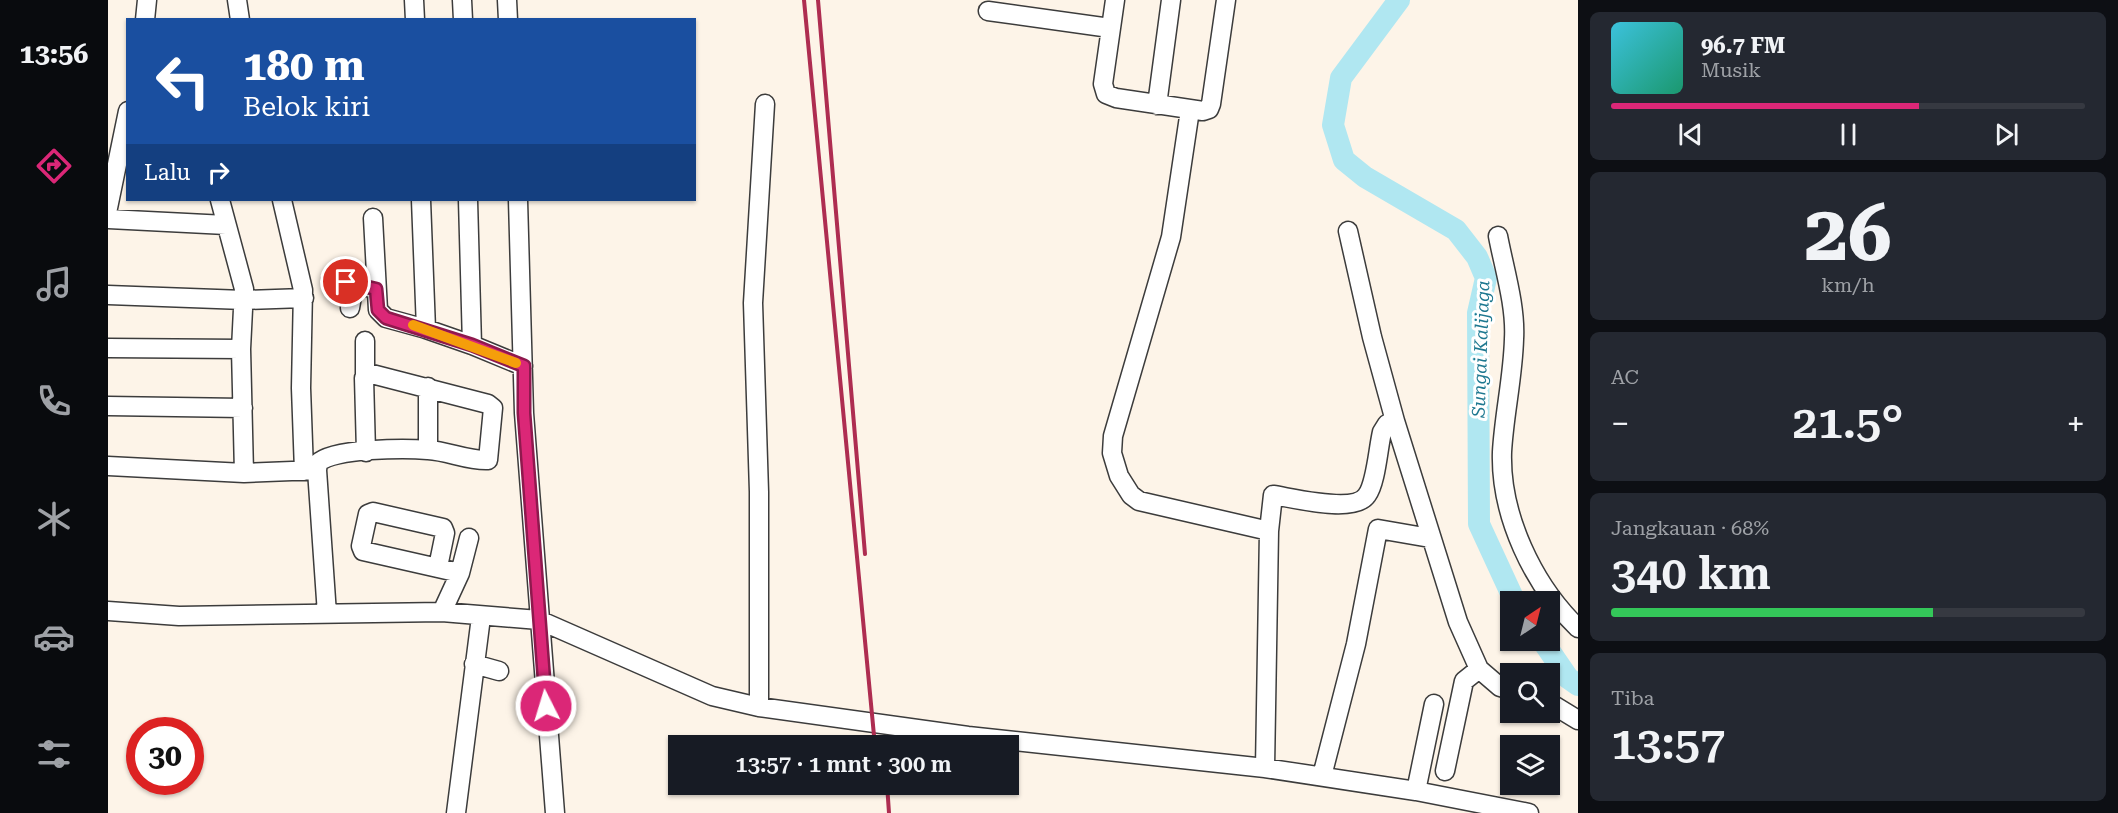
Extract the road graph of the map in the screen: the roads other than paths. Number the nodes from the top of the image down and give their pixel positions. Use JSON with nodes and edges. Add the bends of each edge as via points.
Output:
{"nodes":[{"id":1,"x":147,"y":0,"type":"edge"},
{"id":2,"x":237,"y":0,"type":"edge"},
{"id":3,"x":414,"y":0,"type":"edge"},
{"id":4,"x":462,"y":0,"type":"edge"},
{"id":5,"x":507,"y":0,"type":"edge"},
{"id":6,"x":1114,"y":0,"type":"edge"},
{"id":7,"x":1171,"y":0,"type":"edge"},
{"id":8,"x":1226,"y":0,"type":"edge"},
{"id":9,"x":988,"y":11,"type":"dead end"},
{"id":10,"x":145,"y":18,"type":"edge"},
{"id":11,"x":240,"y":18,"type":"edge"},
{"id":12,"x":414,"y":18,"type":"edge"},
{"id":13,"x":463,"y":18,"type":"edge"},
{"id":14,"x":508,"y":18,"type":"edge"},
{"id":15,"x":1110,"y":28,"type":"junction"},
{"id":16,"x":765,"y":104,"type":"dead end"},
{"id":17,"x":1157,"y":105,"type":"junction"},
{"id":18,"x":1190,"y":111,"type":"junction"},
{"id":19,"x":126,"y":133,"type":"edge"},
{"id":20,"x":123,"y":165,"type":"edge"},
{"id":21,"x":220,"y":201,"type":"edge"},
{"id":22,"x":282,"y":201,"type":"edge"},
{"id":23,"x":421,"y":201,"type":"edge"},
{"id":24,"x":468,"y":201,"type":"edge"},
{"id":25,"x":518,"y":201,"type":"edge"},
{"id":26,"x":108,"y":208,"type":"edge"},
{"id":27,"x":374,"y":218,"type":"dead end"},
{"id":28,"x":108,"y":219,"type":"edge"},
{"id":29,"x":226,"y":225,"type":"junction"},
{"id":30,"x":1348,"y":231,"type":"dead end"},
{"id":31,"x":1498,"y":236,"type":"dead end"},
{"id":32,"x":332,"y":279,"type":"dead end"},
{"id":33,"x":354,"y":285,"type":"junction"},
{"id":34,"x":108,"y":287,"type":"edge"},
{"id":35,"x":376,"y":289,"type":"junction"},
{"id":36,"x":145,"y":292,"type":"junction"},
{"id":37,"x":303,"y":294,"type":"junction"},
{"id":38,"x":108,"y":295,"type":"edge"},
{"id":39,"x":244,"y":295,"type":"junction"},
{"id":40,"x":350,"y":308,"type":"dead end"},
{"id":41,"x":426,"y":329,"type":"junction"},
{"id":42,"x":365,"y":341,"type":"dead end"},
{"id":43,"x":472,"y":345,"type":"junction"},
{"id":44,"x":108,"y":348,"type":"edge"},
{"id":45,"x":241,"y":349,"type":"junction"},
{"id":46,"x":524,"y":366,"type":"junction"},
{"id":47,"x":365,"y":375,"type":"junction"},
{"id":48,"x":428,"y":387,"type":"junction"},
{"id":49,"x":108,"y":406,"type":"edge"},
{"id":50,"x":243,"y":408,"type":"junction"},
{"id":51,"x":1395,"y":420,"type":"junction"},
{"id":52,"x":428,"y":450,"type":"junction"},
{"id":53,"x":366,"y":452,"type":"junction"},
{"id":54,"x":108,"y":466,"type":"edge"},
{"id":55,"x":310,"y":471,"type":"junction"},
{"id":56,"x":244,"y":473,"type":"junction"},
{"id":57,"x":1269,"y":531,"type":"junction"},
{"id":58,"x":469,"y":538,"type":"dead end"},
{"id":59,"x":1430,"y":538,"type":"junction"},
{"id":60,"x":438,"y":567,"type":"junction"},
{"id":61,"x":460,"y":573,"type":"junction"},
{"id":62,"x":108,"y":611,"type":"edge"},
{"id":63,"x":442,"y":612,"type":"junction"},
{"id":64,"x":327,"y":614,"type":"junction"},
{"id":65,"x":481,"y":617,"type":"junction"},
{"id":66,"x":538,"y":620,"type":"junction"},
{"id":67,"x":1578,"y":628,"type":"edge"},
{"id":68,"x":474,"y":664,"type":"junction"},
{"id":69,"x":1479,"y":669,"type":"junction"},
{"id":70,"x":499,"y":671,"type":"dead end"},
{"id":71,"x":1500,"y":687,"type":"edge"},
{"id":72,"x":1434,"y":704,"type":"dead end"},
{"id":73,"x":759,"y":708,"type":"junction"},
{"id":74,"x":1560,"y":709,"type":"edge"},
{"id":75,"x":1578,"y":720,"type":"edge"},
{"id":76,"x":1265,"y":768,"type":"junction"},
{"id":77,"x":1446,"y":771,"type":"dead end"},
{"id":78,"x":1322,"y":776,"type":"junction"},
{"id":79,"x":1416,"y":791,"type":"junction"},
{"id":80,"x":456,"y":813,"type":"edge"},
{"id":81,"x":555,"y":813,"type":"edge"},
{"id":82,"x":1529,"y":813,"type":"edge"}],
"edges":[{"from":1,"to":10,"type":"street"},
{"from":2,"to":11,"type":"street"},
{"from":3,"to":12,"type":"street"},
{"from":4,"to":13,"type":"street"},
{"from":5,"to":14,"type":"street"},
{"from":6,"to":15,"type":"street"},
{"from":7,"to":17,"type":"street"},
{"from":8,"to":18,"type":"street","via":[[1211,104],[1207,110]]},
{"from":9,"to":15,"type":"street"},
{"from":15,"to":17,"type":"street","via":[[1105,92],[1112,98]]},
{"from":16,"to":73,"type":"street","via":[[753,303],[759,492]]},
{"from":17,"to":18,"type":"street"},
{"from":18,"to":57,"type":"street","via":[[1171,237],[1113,436],[1112,453],[1124,484],[1139,501]]},
{"from":19,"to":20,"type":"street"},
{"from":20,"to":26,"type":"street"},
{"from":21,"to":29,"type":"street"},
{"from":22,"to":37,"type":"street"},
{"from":23,"to":41,"type":"street"},
{"from":24,"to":43,"type":"street"},
{"from":25,"to":46,"type":"street"},
{"from":27,"to":35,"type":"street"},
{"from":28,"to":29,"type":"street"},
{"from":29,"to":39,"type":"street"},
{"from":30,"to":51,"type":"street"},
{"from":31,"to":67,"type":"street","via":[[1514,333],[1502,453],[1509,502],[1528,562],[1555,603]]},
{"from":32,"to":33,"type":"street"},
{"from":33,"to":35,"type":"street"},
{"from":33,"to":40,"type":"street"},
{"from":34,"to":36,"type":"street"},
{"from":35,"to":41,"type":"street","via":[[382,315]]},
{"from":36,"to":38,"type":"street"},
{"from":36,"to":39,"type":"street"},
{"from":37,"to":39,"type":"street"},
{"from":37,"to":55,"type":"street","via":[[301,388]]},
{"from":39,"to":45,"type":"street"},
{"from":41,"to":43,"type":"street"},
{"from":42,"to":47,"type":"street"},
{"from":43,"to":46,"type":"street"},
{"from":44,"to":45,"type":"street"},
{"from":45,"to":50,"type":"street"},
{"from":46,"to":66,"type":"street"},
{"from":47,"to":48,"type":"street","via":[[376,373]]},
{"from":47,"to":53,"type":"street"},
{"from":48,"to":52,"type":"street"},
{"from":48,"to":52,"type":"street","via":[[493,408],[489,459]]},
{"from":49,"to":50,"type":"street"},
{"from":50,"to":56,"type":"street"},
{"from":51,"to":57,"type":"street","via":[[1382,432],[1365,498],[1346,506],[1273,495]]},
{"from":51,"to":59,"type":"street"},
{"from":52,"to":53,"type":"street"},
{"from":53,"to":55,"type":"street","via":[[328,456]]},
{"from":54,"to":56,"type":"street"},
{"from":55,"to":56,"type":"street"},
{"from":55,"to":64,"type":"street"},
{"from":57,"to":76,"type":"street"},
{"from":58,"to":61,"type":"street"},
{"from":59,"to":69,"type":"street","via":[[1458,622]]},
{"from":59,"to":78,"type":"street","via":[[1378,529],[1356,644]]},
{"from":60,"to":60,"type":"street","via":[[363,551],[367,516],[373,512],[443,528]]},
{"from":60,"to":61,"type":"street"},
{"from":61,"to":63,"type":"street"},
{"from":62,"to":64,"type":"street","via":[[179,616]]},
{"from":63,"to":64,"type":"street"},
{"from":63,"to":65,"type":"street"},
{"from":65,"to":66,"type":"street"},
{"from":65,"to":68,"type":"street"},
{"from":66,"to":73,"type":"street","via":[[712,696]]},
{"from":66,"to":81,"type":"street"},
{"from":68,"to":70,"type":"street"},
{"from":68,"to":80,"type":"street"},
{"from":69,"to":71,"type":"street"},
{"from":69,"to":77,"type":"street","via":[[1464,681]]},
{"from":72,"to":79,"type":"street"},
{"from":73,"to":76,"type":"street","via":[[968,736]]},
{"from":74,"to":75,"type":"street"},
{"from":76,"to":78,"type":"street"},
{"from":78,"to":79,"type":"street"},
{"from":79,"to":82,"type":"street"}]}
